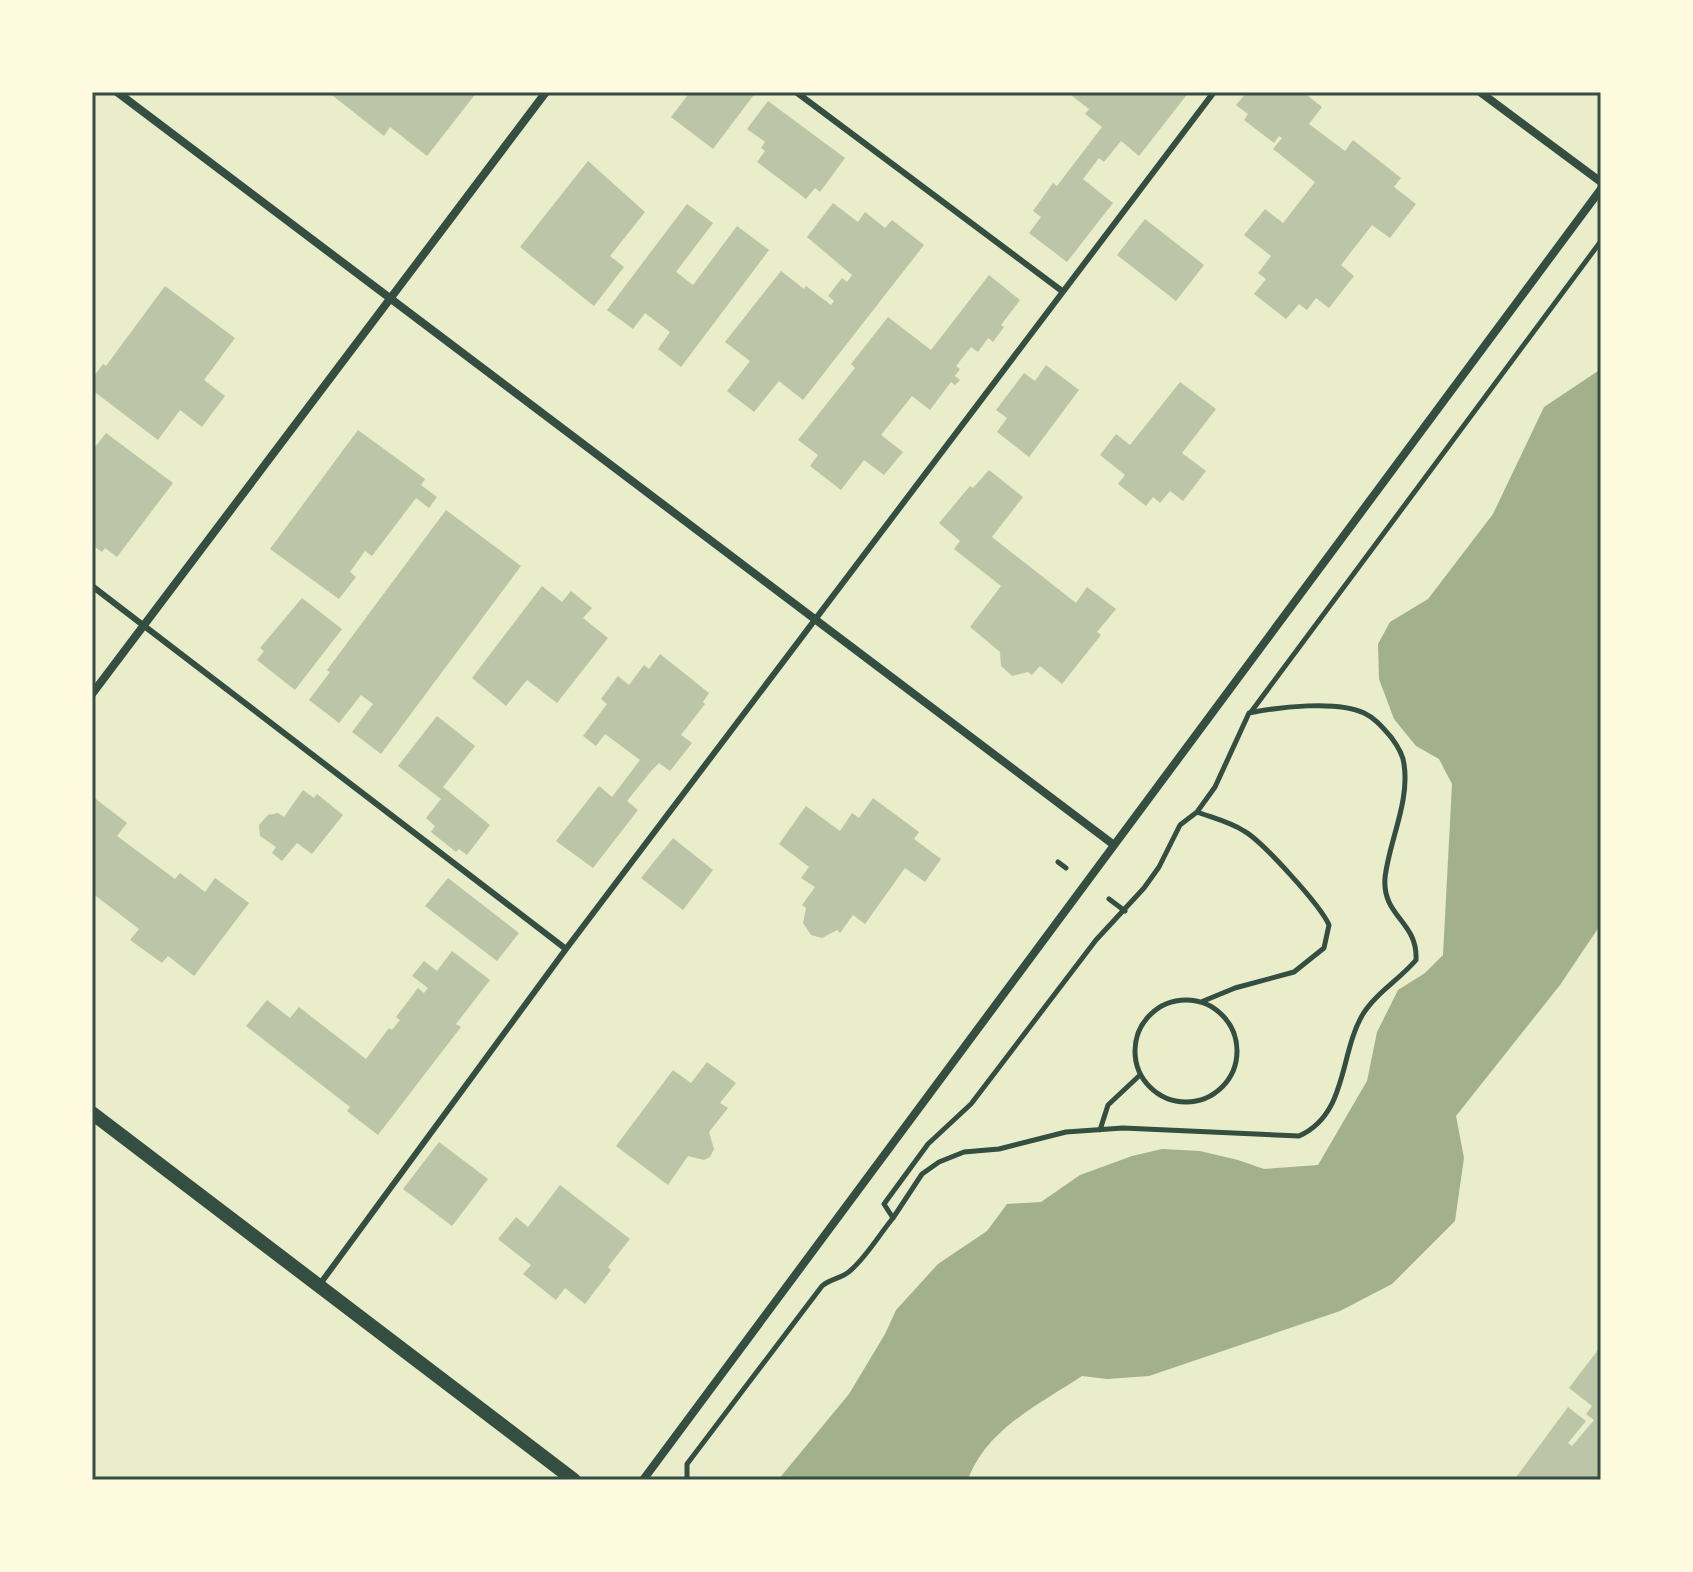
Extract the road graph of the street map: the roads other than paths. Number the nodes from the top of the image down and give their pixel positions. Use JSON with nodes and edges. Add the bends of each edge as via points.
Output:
{"nodes":[{"id":1,"x":117,"y":92,"type":"edge"},
{"id":2,"x":546,"y":92,"type":"edge"},
{"id":3,"x":796,"y":92,"type":"edge"},
{"id":4,"x":1214,"y":92,"type":"edge"},
{"id":5,"x":1480,"y":92,"type":"edge"},
{"id":6,"x":1601,"y":182,"type":"edge"},
{"id":7,"x":1601,"y":189,"type":"edge"},
{"id":8,"x":1062,"y":291,"type":"junction"},
{"id":9,"x":391,"y":300,"type":"junction"},
{"id":10,"x":92,"y":586,"type":"edge"},
{"id":11,"x":816,"y":618,"type":"junction"},
{"id":12,"x":144,"y":625,"type":"junction"},
{"id":13,"x":92,"y":694,"type":"edge"},
{"id":14,"x":1114,"y":845,"type":"junction"},
{"id":15,"x":566,"y":949,"type":"junction"},
{"id":16,"x":92,"y":1113,"type":"edge"},
{"id":17,"x":320,"y":1284,"type":"junction"},
{"id":18,"x":574,"y":1480,"type":"edge"},
{"id":19,"x":643,"y":1480,"type":"edge"}],
"edges":[{"from":1,"to":9,"type":"street"},
{"from":2,"to":9,"type":"street"},
{"from":3,"to":8,"type":"lane"},
{"from":4,"to":8,"type":"lane"},
{"from":5,"to":6,"type":"street"},
{"from":7,"to":14,"type":"street"},
{"from":8,"to":11,"type":"lane"},
{"from":9,"to":11,"type":"street"},
{"from":9,"to":12,"type":"street"},
{"from":10,"to":12,"type":"lane"},
{"from":11,"to":14,"type":"street"},
{"from":11,"to":15,"type":"lane"},
{"from":12,"to":13,"type":"street"},
{"from":12,"to":15,"type":"lane"},
{"from":14,"to":19,"type":"street"},
{"from":15,"to":17,"type":"lane"},
{"from":16,"to":17,"type":"street"},
{"from":17,"to":18,"type":"street"}]}
